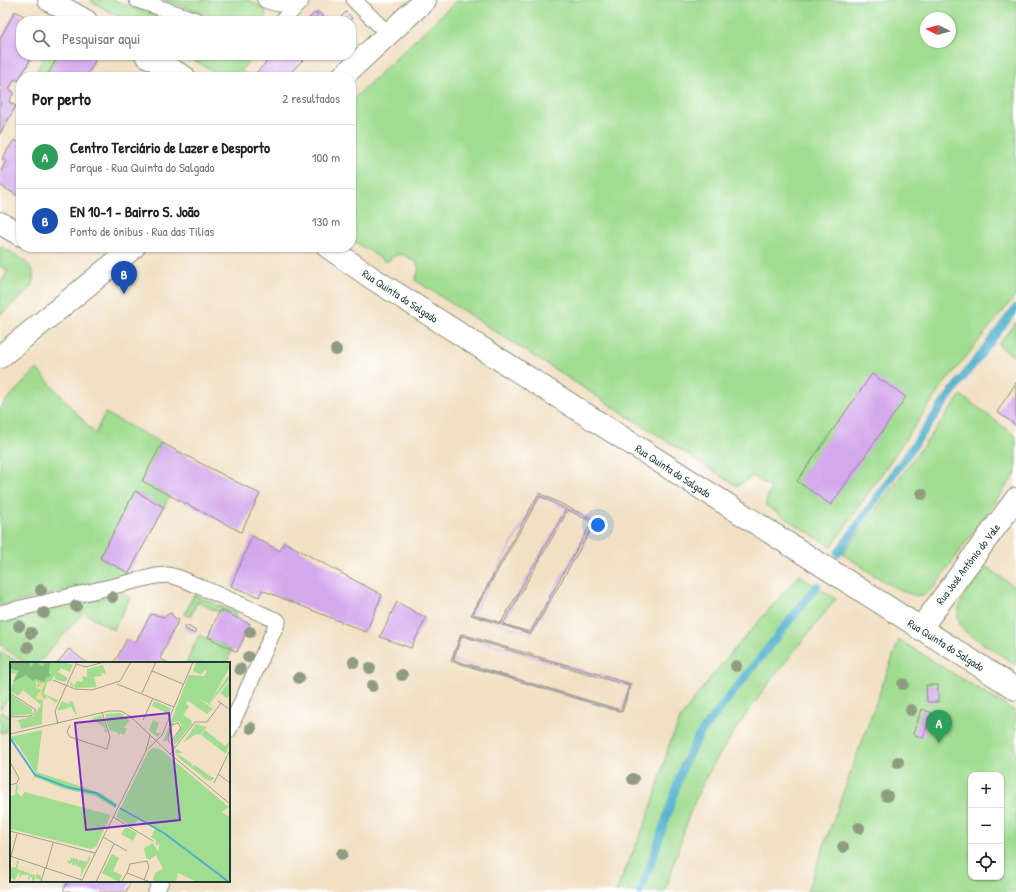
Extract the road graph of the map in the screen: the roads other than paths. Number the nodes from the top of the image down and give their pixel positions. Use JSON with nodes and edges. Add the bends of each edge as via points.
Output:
{"nodes":[{"id":1,"x":49,"y":0,"type":"edge"},
{"id":2,"x":136,"y":0,"type":"edge"},
{"id":3,"x":265,"y":0,"type":"edge"},
{"id":4,"x":354,"y":0,"type":"edge"},
{"id":5,"x":425,"y":0,"type":"edge"},
{"id":6,"x":301,"y":1,"type":"edge"},
{"id":7,"x":77,"y":16,"type":"edge"},
{"id":8,"x":184,"y":16,"type":"edge"},
{"id":9,"x":287,"y":16,"type":"edge"},
{"id":10,"x":389,"y":35,"type":"junction"},
{"id":11,"x":155,"y":60,"type":"edge"},
{"id":12,"x":175,"y":72,"type":"edge"},
{"id":13,"x":348,"y":72,"type":"edge"},
{"id":14,"x":0,"y":223,"type":"edge"},
{"id":15,"x":16,"y":232,"type":"edge"},
{"id":16,"x":128,"y":252,"type":"edge"},
{"id":17,"x":336,"y":252,"type":"edge"},
{"id":18,"x":0,"y":357,"type":"edge"},
{"id":19,"x":1016,"y":499,"type":"edge"},
{"id":20,"x":0,"y":613,"type":"edge"},
{"id":21,"x":920,"y":629,"type":"junction"},
{"id":22,"x":1016,"y":689,"type":"edge"},
{"id":23,"x":230,"y":728,"type":"edge"},
{"id":24,"x":161,"y":882,"type":"edge"},
{"id":25,"x":156,"y":892,"type":"edge"}],
"edges":[{"from":1,"to":7,"type":"street"},
{"from":2,"to":8,"type":"lane"},
{"from":3,"to":6,"type":"lane","via":[[282,5]]},
{"from":4,"to":10,"type":"lane"},
{"from":5,"to":10,"type":"street"},
{"from":6,"to":9,"type":"lane"},
{"from":10,"to":13,"type":"street"},
{"from":11,"to":12,"type":"street"},
{"from":14,"to":15,"type":"street"},
{"from":16,"to":18,"type":"street"},
{"from":17,"to":21,"type":"street","name":"Rua Quinta do Salgado","via":[[372,278]]},
{"from":19,"to":21,"type":"street","name":"Rua José António do Vale"},
{"from":20,"to":23,"type":"lane","via":[[168,575],[278,621]]},
{"from":21,"to":22,"type":"street","name":"Rua Quinta do Salgado"},
{"from":24,"to":25,"type":"lane"}]}
